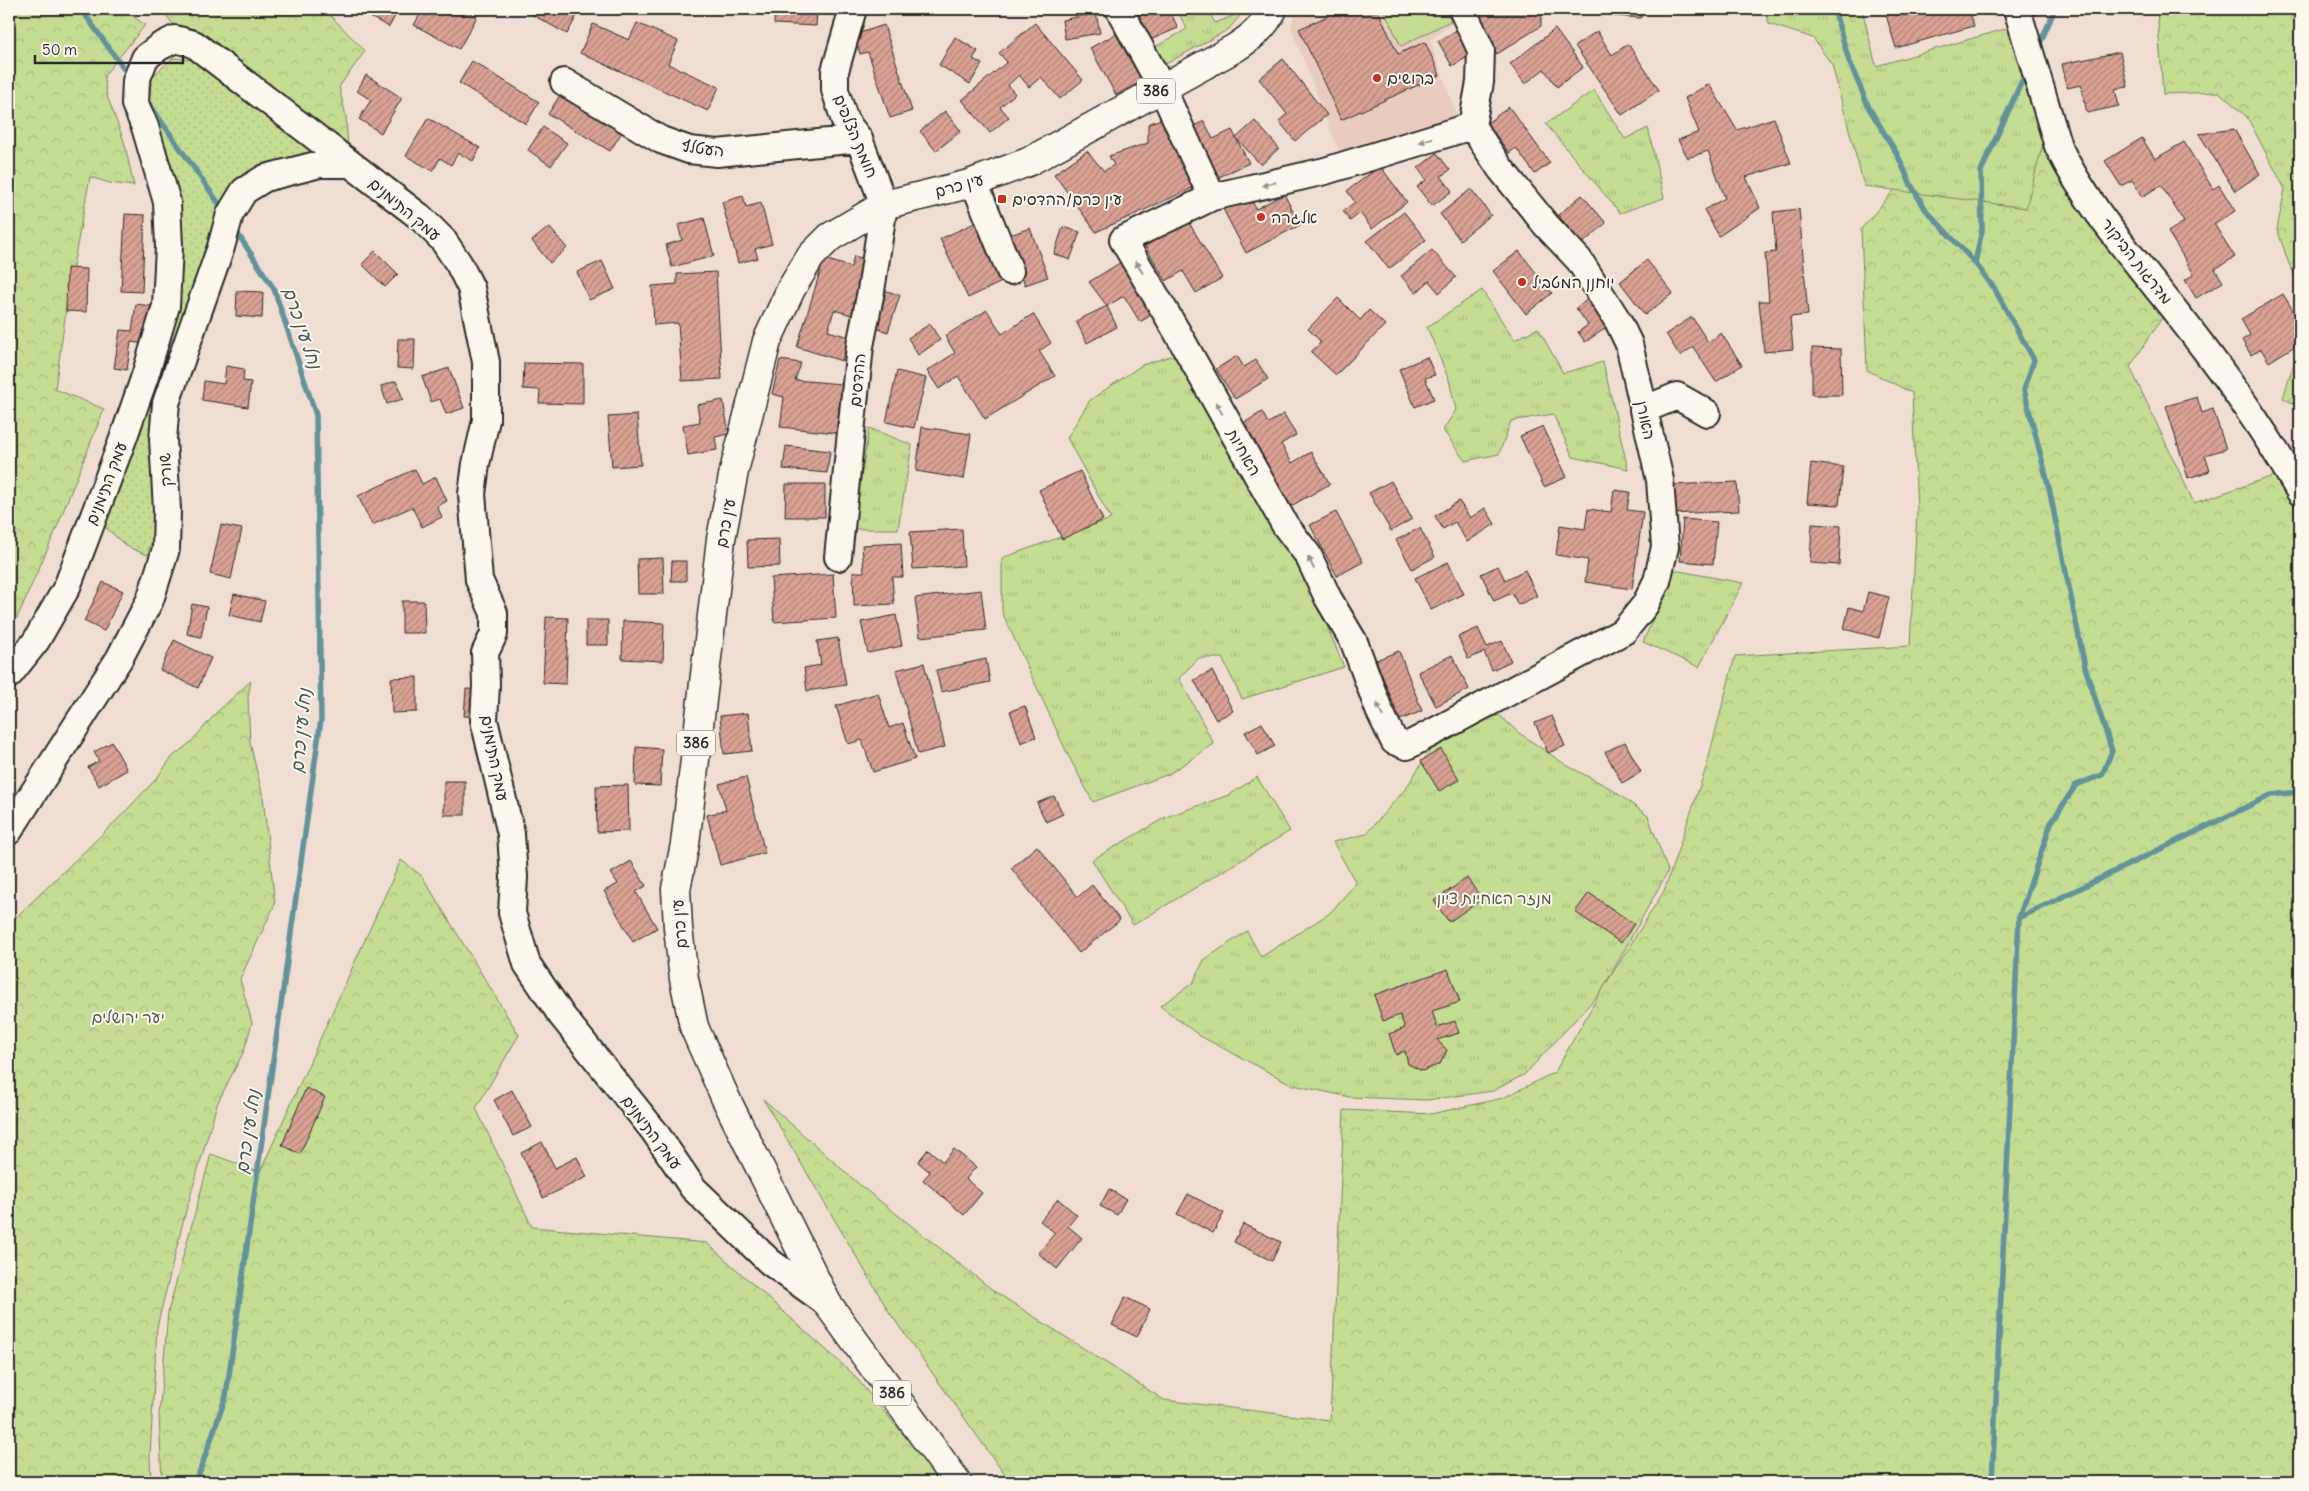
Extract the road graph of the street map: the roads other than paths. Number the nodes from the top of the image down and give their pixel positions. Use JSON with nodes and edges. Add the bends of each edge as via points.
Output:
{"nodes":[{"id":1,"x":853,"y":9,"type":"edge"},
{"id":2,"x":1119,"y":9,"type":"edge"},
{"id":3,"x":1274,"y":9,"type":"edge"},
{"id":4,"x":1462,"y":9,"type":"edge"},
{"id":5,"x":2017,"y":9,"type":"edge"},
{"id":6,"x":564,"y":82,"type":"dead end"},
{"id":7,"x":1162,"y":88,"type":"junction"},
{"id":8,"x":1472,"y":126,"type":"junction"},
{"id":9,"x":859,"y":139,"type":"junction"},
{"id":10,"x":349,"y":164,"type":"junction"},
{"id":11,"x":974,"y":182,"type":"junction"},
{"id":12,"x":1212,"y":197,"type":"junction"},
{"id":13,"x":884,"y":205,"type":"junction"},
{"id":14,"x":1010,"y":271,"type":"dead end"},
{"id":15,"x":1643,"y":410,"type":"junction"},
{"id":16,"x":1707,"y":413,"type":"dead end"},
{"id":17,"x":2300,"y":492,"type":"edge"},
{"id":18,"x":838,"y":557,"type":"dead end"},
{"id":19,"x":9,"y":675,"type":"edge"},
{"id":20,"x":1407,"y":746,"type":"joint"},
{"id":21,"x":9,"y":831,"type":"edge"},
{"id":22,"x":827,"y":1303,"type":"junction"},
{"id":23,"x":957,"y":1482,"type":"edge"}],
"edges":[{"from":1,"to":9,"type":"street","name":"חומת הצלפים","via":[[835,71],[836,90],[846,121]]},
{"from":2,"to":7,"type":"street"},
{"from":3,"to":7,"type":"main road","name":"עין כרם","number":"386","via":[[1253,36]]},
{"from":4,"to":8,"type":"street","via":[[1481,50],[1480,82]]},
{"from":5,"to":17,"type":"street","name":"מדרגות הביקור","via":[[2058,146],[2068,167],[2116,236],[2220,367]]},
{"from":6,"to":9,"type":"street","name":"העטלף","via":[[661,140],[690,150],[717,153]]},
{"from":7,"to":11,"type":"main road","name":"עין כרם","number":"386","via":[[1028,162]]},
{"from":7,"to":12,"type":"street"},
{"from":8,"to":12,"type":"street","name":"האחיות","one_way":true,"via":[[1325,171]]},
{"from":8,"to":15,"type":"street","name":"האורן","via":[[1500,168],[1579,260],[1618,322],[1629,344]]},
{"from":9,"to":13,"type":"street","name":"חומת הצלפים"},
{"from":10,"to":19,"type":"street","name":"עמק התימנים","via":[[194,44],[175,39],[145,58],[136,81],[135,104],[167,202],[166,306],[126,430],[67,587],[36,641]]},
{"from":10,"to":21,"type":"street","name":"שורק","via":[[320,164],[266,178],[244,191],[230,214],[166,403],[162,438],[168,510],[166,549],[150,600],[119,659]]},
{"from":10,"to":22,"type":"street","name":"עמק התימנים","via":[[420,217],[443,240],[471,288],[479,320],[486,362],[486,420],[472,494],[479,580],[494,613],[494,634],[485,653],[484,720],[511,834],[512,913],[527,964],[562,1016],[654,1131],[693,1188],[770,1262]]},
{"from":11,"to":13,"type":"main road","name":"עין כרם","number":"386"},
{"from":11,"to":14,"type":"street"},
{"from":20,"to":12,"type":"street","name":"האחיות","one_way":true,"via":[[1394,741],[1354,642],[1308,555],[1285,525],[1124,240]]},
{"from":13,"to":18,"type":"street","name":"ההדסים","via":[[860,346]]},
{"from":13,"to":22,"type":"main road","name":"עין כרם","number":"386","via":[[830,237],[811,256],[791,289],[767,341],[734,471],[721,539],[685,844],[676,888],[683,971],[694,1026],[725,1097]]},
{"from":15,"to":16,"type":"street","via":[[1677,396]]},
{"from":15,"to":20,"type":"street","name":"האורן","via":[[1660,480],[1665,547],[1657,581],[1645,605],[1624,631]]},
{"from":22,"to":23,"type":"main road","number":"386"}]}
